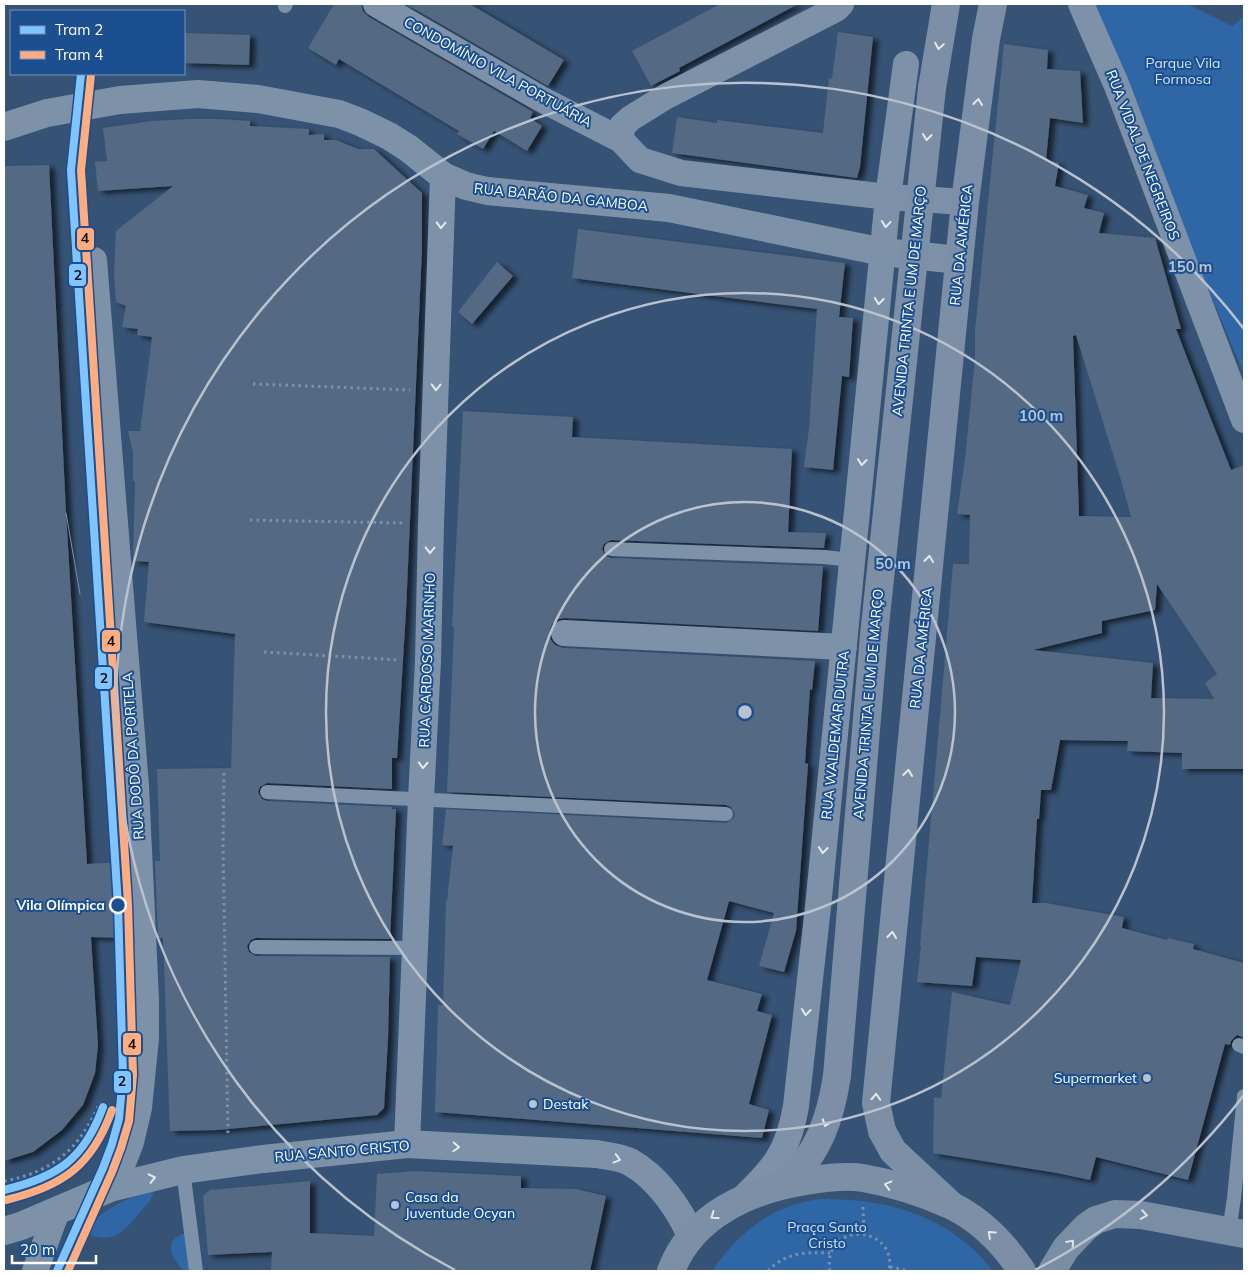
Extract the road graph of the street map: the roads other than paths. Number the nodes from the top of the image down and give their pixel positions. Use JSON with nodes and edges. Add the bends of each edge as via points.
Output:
{"nodes":[{"id":1,"x":376,"y":4,"type":"edge"},
{"id":2,"x":841,"y":4,"type":"edge"},
{"id":3,"x":946,"y":4,"type":"edge"},
{"id":4,"x":993,"y":4,"type":"edge"},
{"id":5,"x":1081,"y":4,"type":"edge"},
{"id":6,"x":906,"y":64,"type":"dead end"},
{"id":7,"x":15,"y":123,"type":"edge"},
{"id":8,"x":620,"y":140,"type":"junction"},
{"id":9,"x":443,"y":176,"type":"junction"},
{"id":10,"x":888,"y":197,"type":"junction"},
{"id":11,"x":965,"y":202,"type":"junction"},
{"id":12,"x":884,"y":252,"type":"junction"},
{"id":13,"x":94,"y":260,"type":"dead end"},
{"id":14,"x":959,"y":260,"type":"junction"},
{"id":15,"x":1244,"y":420,"type":"edge"},
{"id":16,"x":611,"y":549,"type":"dead end"},
{"id":17,"x":852,"y":560,"type":"junction"},
{"id":18,"x":564,"y":633,"type":"dead end"},
{"id":19,"x":844,"y":647,"type":"junction"},
{"id":20,"x":267,"y":792,"type":"dead end"},
{"id":21,"x":421,"y":799,"type":"junction"},
{"id":22,"x":726,"y":814,"type":"dead end"},
{"id":23,"x":256,"y":947,"type":"dead end"},
{"id":24,"x":415,"y":948,"type":"junction"},
{"id":25,"x":1244,"y":1096,"type":"edge"},
{"id":26,"x":407,"y":1144,"type":"junction"},
{"id":27,"x":183,"y":1170,"type":"junction"},
{"id":28,"x":787,"y":1184,"type":"junction"},
{"id":29,"x":110,"y":1188,"type":"junction"},
{"id":30,"x":741,"y":1200,"type":"junction"},
{"id":31,"x":951,"y":1205,"type":"junction"},
{"id":32,"x":57,"y":1211,"type":"junction"},
{"id":33,"x":4,"y":1231,"type":"edge"},
{"id":34,"x":1237,"y":1233,"type":"edge"},
{"id":35,"x":691,"y":1236,"type":"junction"},
{"id":36,"x":40,"y":1270,"type":"edge"},
{"id":37,"x":196,"y":1271,"type":"edge"},
{"id":38,"x":671,"y":1271,"type":"edge"},
{"id":39,"x":1022,"y":1271,"type":"edge"},
{"id":40,"x":1052,"y":1271,"type":"edge"}],
"edges":[{"from":1,"to":8,"type":"street","name":"CONDOMÍNIO VILA PORTUÁRIA","via":[[541,99]]},
{"from":2,"to":8,"type":"street","via":[[665,97],[622,126]]},
{"from":3,"to":28,"type":"main road","name":"AVENIDA TRINTA E UM DE MARÇO","one_way":true,"bridge":true,"via":[[932,88],[874,635],[837,1076],[827,1122],[818,1143],[801,1170]]},
{"from":11,"to":4,"type":"main road","name":"RUA DA AMÉRICA","one_way":true},
{"from":5,"to":15,"type":"street","name":"RUA VIDAL DE NEGREIROS","via":[[1117,86]]},
{"from":6,"to":10,"type":"street","name":"RUA WALDEMAR DUTRA"},
{"from":7,"to":9,"type":"street","name":"RUA BARÃO DA GAMBOA","via":[[120,100],[198,94],[229,96],[339,114],[389,136]]},
{"from":8,"to":10,"type":"street","name":"CONDOMÍNIO VILA PORTUÁRIA","via":[[640,160],[681,173]]},
{"from":9,"to":12,"type":"street","name":"RUA BARÃO DA GAMBOA","via":[[466,186],[487,190],[669,208]]},
{"from":9,"to":21,"type":"street","name":"RUA CARDOSO MARINHO","one_way":true},
{"from":10,"to":11,"type":"street","name":"CONDOMÍNIO VILA PORTUÁRIA"},
{"from":10,"to":12,"type":"street","name":"RUA WALDEMAR DUTRA","one_way":true},
{"from":11,"to":14,"type":"main road","name":"RUA DA AMÉRICA"},
{"from":12,"to":14,"type":"street","name":"RUA BARÃO DA GAMBOA"},
{"from":12,"to":17,"type":"street","name":"RUA WALDEMAR DUTRA","one_way":true},
{"from":13,"to":29,"type":"street","name":"RUA DODÔ DA PORTELA","via":[[136,786],[146,1000],[139,1108],[131,1142]]},
{"from":31,"to":14,"type":"main road","name":"RUA DA AMÉRICA","one_way":true,"via":[[893,1151],[882,1131],[876,1104]]},
{"from":16,"to":17,"type":"lane","via":[[824,556]]},
{"from":17,"to":19,"type":"street","name":"RUA WALDEMAR DUTRA"},
{"from":18,"to":19,"type":"street"},
{"from":19,"to":30,"type":"street","name":"RUA WALDEMAR DUTRA","one_way":true,"via":[[792,1130],[775,1163]]},
{"from":20,"to":21,"type":"lane"},
{"from":21,"to":22,"type":"lane"},
{"from":21,"to":24,"type":"street","name":"RUA CARDOSO MARINHO"},
{"from":23,"to":24,"type":"lane"},
{"from":24,"to":26,"type":"street","name":"RUA CARDOSO MARINHO"},
{"from":25,"to":34,"type":"lane","via":[[1234,1198]]},
{"from":26,"to":27,"type":"street","name":"RUA SANTO CRISTO"},
{"from":26,"to":35,"type":"street","name":"RUA SANTO CRISTO","one_way":true,"via":[[596,1154],[623,1160],[644,1172],[665,1194]]},
{"from":29,"to":27,"type":"street","name":"RUA SANTO CRISTO","one_way":true},
{"from":27,"to":37,"type":"lane"},
{"from":28,"to":30,"type":"main road"},
{"from":31,"to":28,"type":"main road","one_way":true,"via":[[862,1178],[816,1179]]},
{"from":29,"to":32,"type":"street","name":"RUA SANTO CRISTO"},
{"from":30,"to":35,"type":"main road","one_way":true,"via":[[711,1217]]},
{"from":39,"to":31,"type":"main road","one_way":true,"via":[[998,1240]]},
{"from":32,"to":33,"type":"street","name":"RUA SANTO CRISTO"},
{"from":32,"to":36,"type":"street"},
{"from":40,"to":34,"type":"main road","one_way":true,"via":[[1066,1248],[1086,1227],[1115,1214],[1141,1215]]},
{"from":35,"to":38,"type":"main road","via":[[678,1253]]}]}
